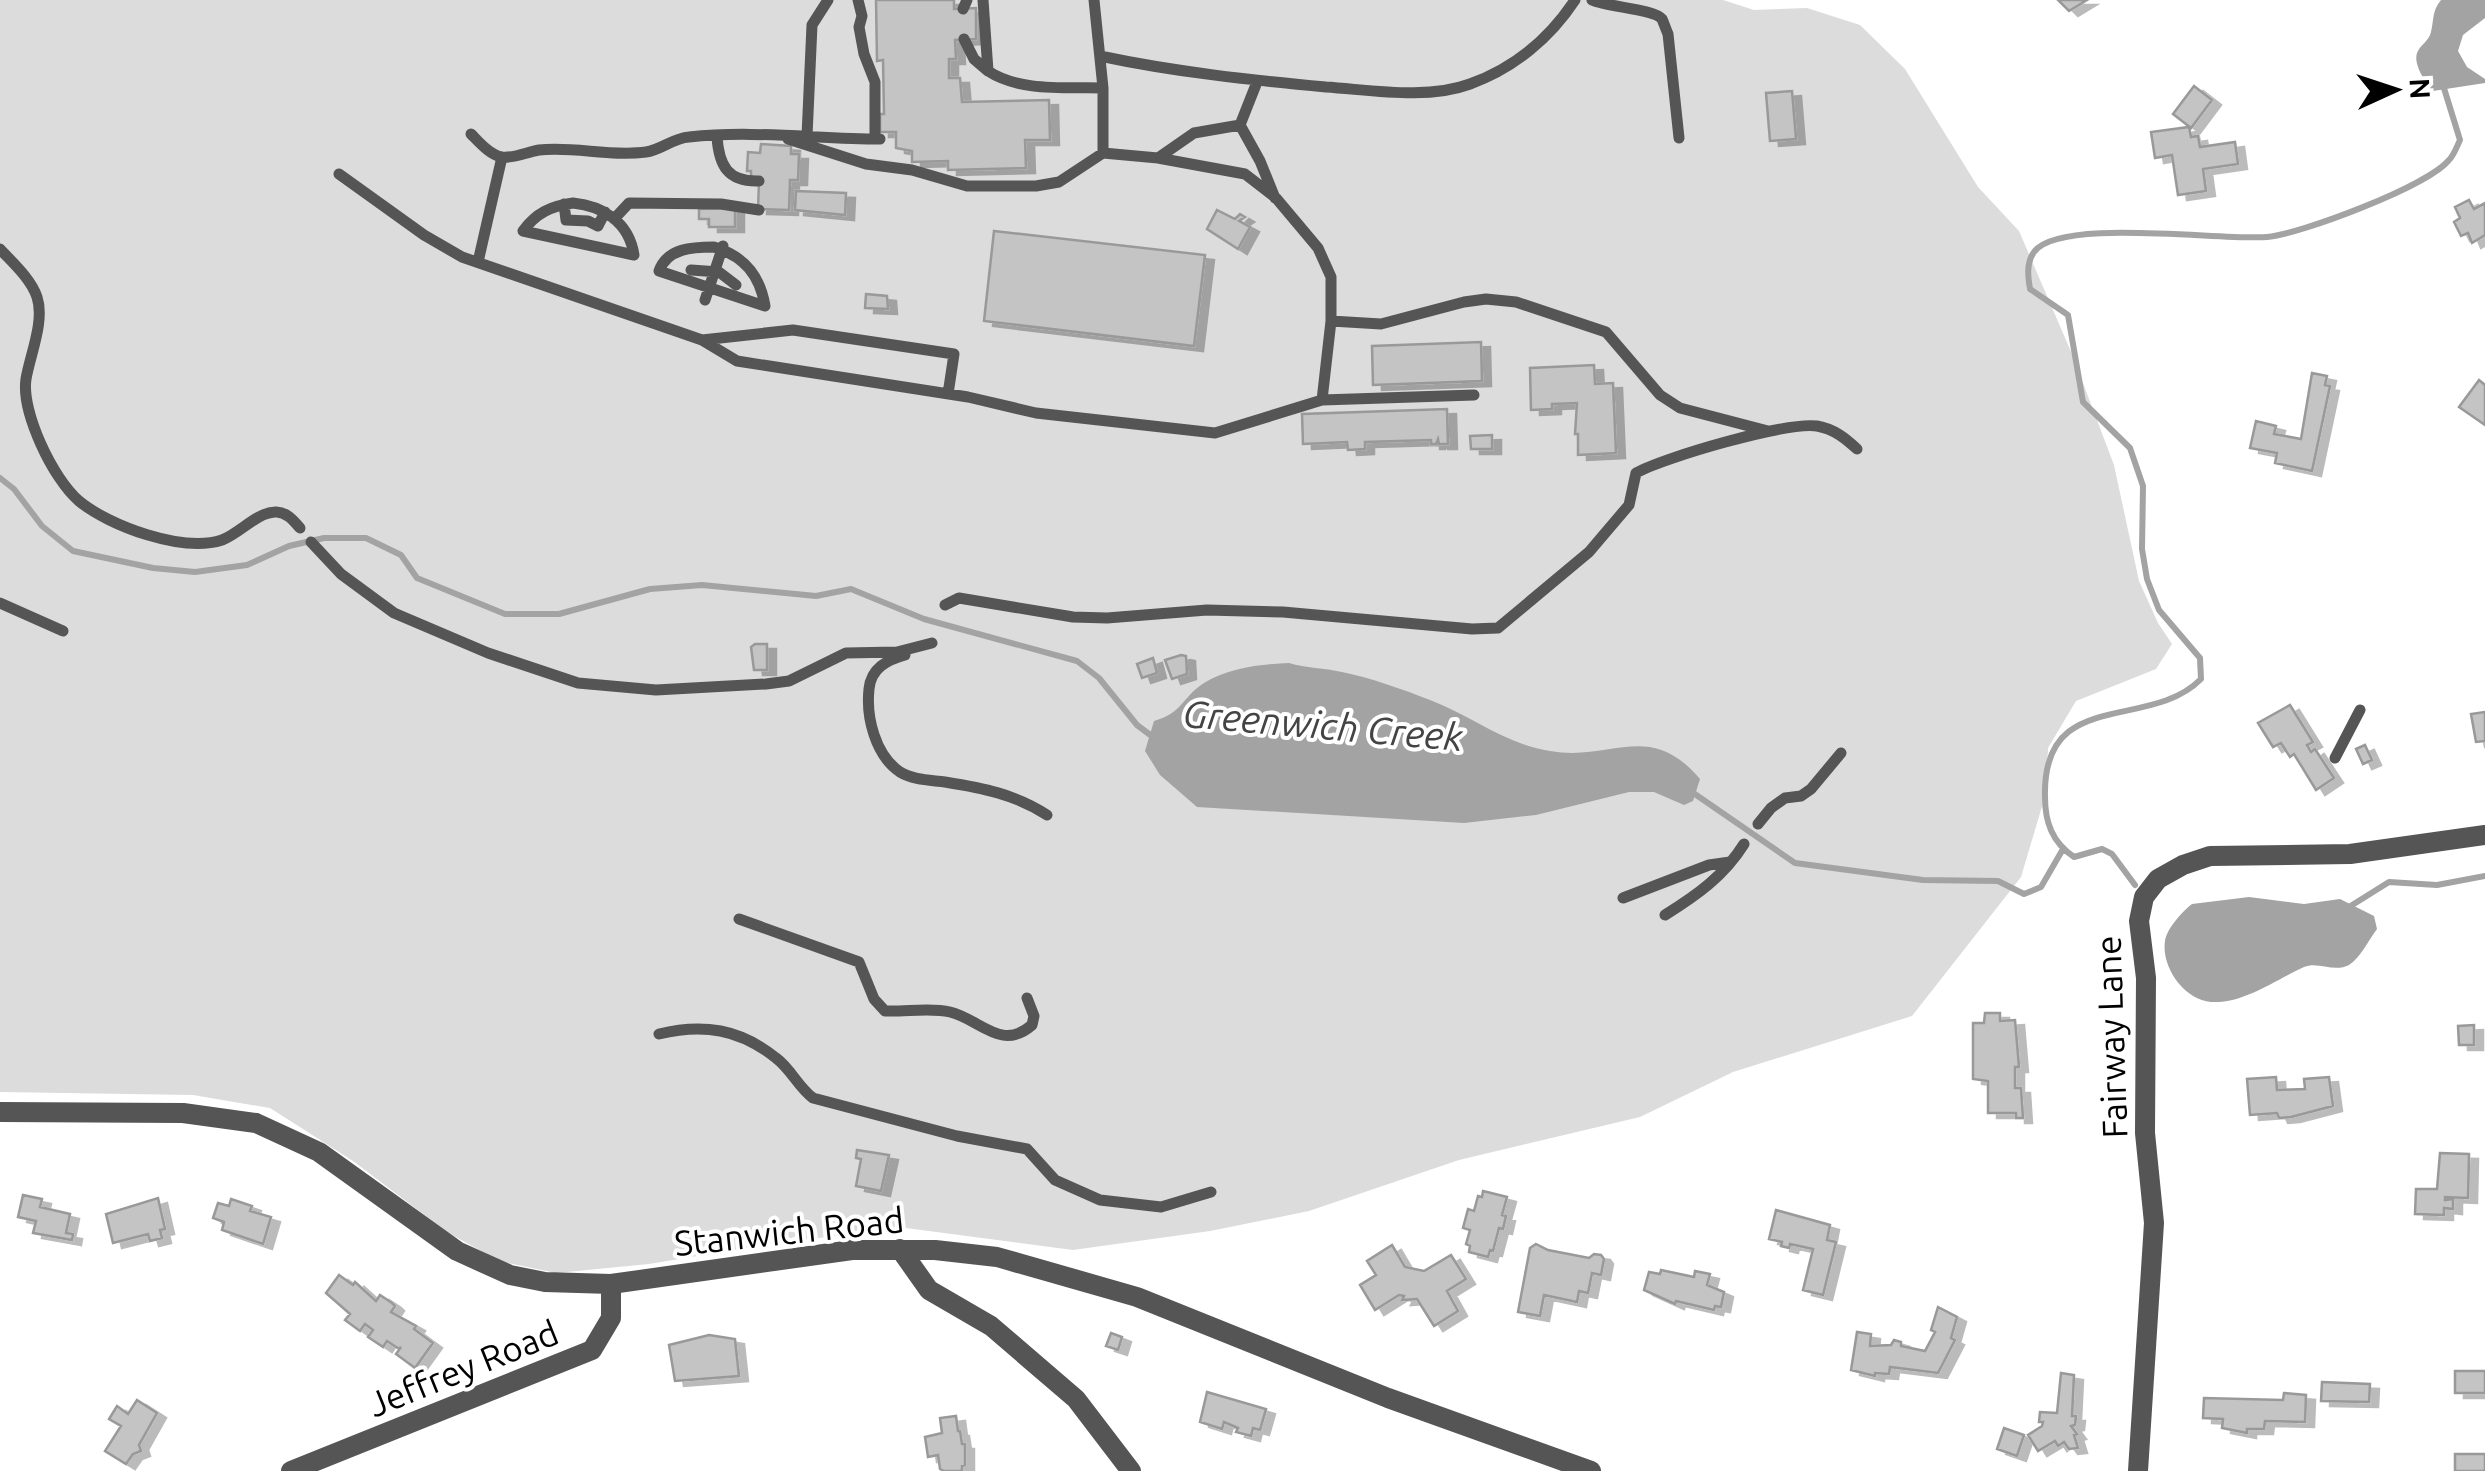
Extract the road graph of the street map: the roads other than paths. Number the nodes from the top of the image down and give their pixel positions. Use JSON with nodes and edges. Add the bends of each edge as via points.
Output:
{"nodes":[{"id":1,"x":828,"y":0,"type":"edge"},
{"id":2,"x":858,"y":0,"type":"edge"},
{"id":3,"x":983,"y":0,"type":"edge"},
{"id":4,"x":1094,"y":0,"type":"edge"},
{"id":5,"x":1576,"y":0,"type":"edge"},
{"id":6,"x":1592,"y":0,"type":"edge"},
{"id":7,"x":964,"y":39,"type":"dead end"},
{"id":8,"x":1100,"y":56,"type":"junction"},
{"id":9,"x":988,"y":70,"type":"junction"},
{"id":10,"x":1257,"y":82,"type":"junction"},
{"id":11,"x":1103,"y":88,"type":"junction"},
{"id":12,"x":1240,"y":125,"type":"junction"},
{"id":13,"x":471,"y":134,"type":"dead end"},
{"id":14,"x":781,"y":134,"type":"junction"},
{"id":15,"x":717,"y":136,"type":"junction"},
{"id":16,"x":807,"y":136,"type":"junction"},
{"id":17,"x":1679,"y":138,"type":"dead end"},
{"id":18,"x":1103,"y":153,"type":"junction"},
{"id":19,"x":502,"y":157,"type":"junction"},
{"id":20,"x":1158,"y":158,"type":"junction"},
{"id":21,"x":339,"y":174,"type":"dead end"},
{"id":22,"x":759,"y":181,"type":"dead end"},
{"id":23,"x":1276,"y":198,"type":"junction"},
{"id":24,"x":591,"y":208,"type":"junction"},
{"id":25,"x":759,"y":210,"type":"dead end"},
{"id":26,"x":584,"y":221,"type":"junction"},
{"id":27,"x":724,"y":246,"type":"junction"},
{"id":28,"x":579,"y":247,"type":"junction"},
{"id":29,"x":0,"y":249,"type":"edge"},
{"id":30,"x":478,"y":262,"type":"junction"},
{"id":31,"x":691,"y":270,"type":"dead end"},
{"id":32,"x":715,"y":272,"type":"junction"},
{"id":33,"x":736,"y":285,"type":"dead end"},
{"id":34,"x":707,"y":294,"type":"junction"},
{"id":35,"x":1331,"y":321,"type":"junction"},
{"id":36,"x":702,"y":340,"type":"junction"},
{"id":37,"x":948,"y":394,"type":"junction"},
{"id":38,"x":1474,"y":395,"type":"dead end"},
{"id":39,"x":1322,"y":400,"type":"junction"},
{"id":40,"x":1772,"y":432,"type":"junction"},
{"id":41,"x":1857,"y":449,"type":"dead end"},
{"id":42,"x":300,"y":528,"type":"dead end"},
{"id":43,"x":311,"y":542,"type":"dead end"},
{"id":44,"x":0,"y":603,"type":"edge"},
{"id":45,"x":945,"y":606,"type":"dead end"},
{"id":46,"x":64,"y":632,"type":"dead end"},
{"id":47,"x":2360,"y":710,"type":"dead end"},
{"id":48,"x":1841,"y":753,"type":"dead end"},
{"id":49,"x":2335,"y":758,"type":"dead end"},
{"id":50,"x":1047,"y":815,"type":"dead end"},
{"id":51,"x":1758,"y":824,"type":"dead end"},
{"id":52,"x":2485,"y":835,"type":"edge"},
{"id":53,"x":1744,"y":844,"type":"dead end"},
{"id":54,"x":1730,"y":862,"type":"junction"},
{"id":55,"x":1622,"y":898,"type":"dead end"},
{"id":56,"x":1665,"y":915,"type":"dead end"},
{"id":57,"x":738,"y":919,"type":"dead end"},
{"id":58,"x":1028,"y":998,"type":"dead end"},
{"id":59,"x":659,"y":1034,"type":"dead end"},
{"id":60,"x":0,"y":1112,"type":"edge"},
{"id":61,"x":1211,"y":1192,"type":"dead end"},
{"id":62,"x":900,"y":1250,"type":"junction"},
{"id":63,"x":612,"y":1284,"type":"junction"},
{"id":64,"x":291,"y":1471,"type":"edge"},
{"id":65,"x":1130,"y":1471,"type":"edge"},
{"id":66,"x":1591,"y":1471,"type":"edge"},
{"id":67,"x":2138,"y":1471,"type":"edge"}],
"edges":[{"from":1,"to":16,"type":"lane","via":[[811,33]]},
{"from":2,"to":16,"type":"lane","via":[[864,54],[875,82],[878,139]]},
{"from":3,"to":9,"type":"lane"},
{"from":4,"to":8,"type":"lane"},
{"from":5,"to":10,"type":"lane","via":[[1536,46],[1467,86],[1428,92]]},
{"from":6,"to":17,"type":"lane","via":[[1663,20]]},
{"from":7,"to":9,"type":"lane"},
{"from":8,"to":10,"type":"lane"},
{"from":8,"to":11,"type":"lane"},
{"from":9,"to":11,"type":"lane","via":[[1024,85]]},
{"from":10,"to":12,"type":"lane"},
{"from":11,"to":18,"type":"lane"},
{"from":12,"to":20,"type":"lane","via":[[1194,134]]},
{"from":12,"to":23,"type":"lane"},
{"from":13,"to":19,"type":"lane"},
{"from":14,"to":15,"type":"lane"},
{"from":14,"to":16,"type":"lane"},
{"from":14,"to":18,"type":"lane","via":[[832,154],[967,186],[1059,182]]},
{"from":15,"to":19,"type":"lane","via":[[684,137],[648,152],[560,148]]},
{"from":15,"to":22,"type":"lane","via":[[730,174],[741,182]]},
{"from":18,"to":20,"type":"lane"},
{"from":19,"to":30,"type":"lane"},
{"from":20,"to":23,"type":"lane","via":[[1246,174]]},
{"from":21,"to":30,"type":"lane","via":[[424,235]]},
{"from":23,"to":35,"type":"lane","via":[[1318,248],[1331,277]]},
{"from":24,"to":25,"type":"lane","via":[[721,204]]},
{"from":24,"to":26,"type":"lane"},
{"from":24,"to":26,"type":"lane","via":[[598,226]]},
{"from":24,"to":26,"type":"lane","via":[[566,220]]},
{"from":24,"to":28,"type":"lane","via":[[632,240],[634,254]]},
{"from":24,"to":28,"type":"lane","via":[[537,215],[523,231]]},
{"from":26,"to":28,"type":"lane"},
{"from":27,"to":32,"type":"lane"},
{"from":27,"to":34,"type":"lane","via":[[697,246],[660,264],[659,270]]},
{"from":27,"to":34,"type":"lane","via":[[760,283],[765,306]]},
{"from":29,"to":42,"type":"lane","via":[[38,299],[25,405],[80,502],[141,534],[187,544],[219,541],[277,512]]},
{"from":30,"to":36,"type":"lane"},
{"from":31,"to":32,"type":"lane"},
{"from":32,"to":33,"type":"lane"},
{"from":32,"to":34,"type":"lane"},
{"from":35,"to":39,"type":"lane"},
{"from":35,"to":40,"type":"lane","via":[[1381,324],[1464,302],[1516,302],[1606,332],[1660,395],[1680,408]]},
{"from":36,"to":37,"type":"lane","via":[[737,361]]},
{"from":36,"to":37,"type":"lane","via":[[793,330],[954,354]]},
{"from":37,"to":39,"type":"lane","via":[[1036,413],[1215,433]]},
{"from":38,"to":39,"type":"lane"},
{"from":40,"to":41,"type":"lane","via":[[1815,426],[1834,430]]},
{"from":40,"to":45,"type":"lane","via":[[1672,457],[1636,474],[1629,505],[1615,524],[1498,628],[1226,611],[1073,617],[959,598]]},
{"from":43,"to":50,"type":"lane","via":[[394,614],[578,683],[656,690],[766,684],[789,681],[846,654],[932,644],[876,668],[869,683],[872,724],[888,761],[910,776],[995,791]]},
{"from":44,"to":46,"type":"lane"},
{"from":47,"to":49,"type":"lane"},
{"from":48,"to":51,"type":"lane","via":[[1812,789],[1785,798]]},
{"from":52,"to":67,"type":"street","name":"Fairway Lane","via":[[2350,854],[2210,856],[2158,879],[2144,897],[2139,920],[2145,1132],[2154,1223]]},
{"from":53,"to":54,"type":"lane"},
{"from":54,"to":55,"type":"lane"},
{"from":54,"to":56,"type":"lane","via":[[1699,894]]},
{"from":57,"to":58,"type":"lane","via":[[860,962],[884,1011],[948,1011],[989,1033],[1016,1036],[1032,1026]]},
{"from":59,"to":61,"type":"lane","via":[[685,1027],[723,1030],[779,1059],[813,1098],[1027,1149],[1055,1180],[1100,1200],[1161,1208]]},
{"from":60,"to":63,"type":"street","name":"Stanwich Road","via":[[183,1113],[256,1124],[318,1152],[435,1237],[484,1264],[544,1282]]},
{"from":62,"to":63,"type":"street","name":"Stanwich Road","via":[[817,1253]]},
{"from":62,"to":65,"type":"street","via":[[929,1290],[991,1326],[1076,1399]]},
{"from":62,"to":66,"type":"street","name":"Stanwich Road","via":[[977,1254],[1102,1284]]},
{"from":63,"to":64,"type":"street","name":"Jeffrey Road","via":[[611,1318],[592,1350]]}]}
